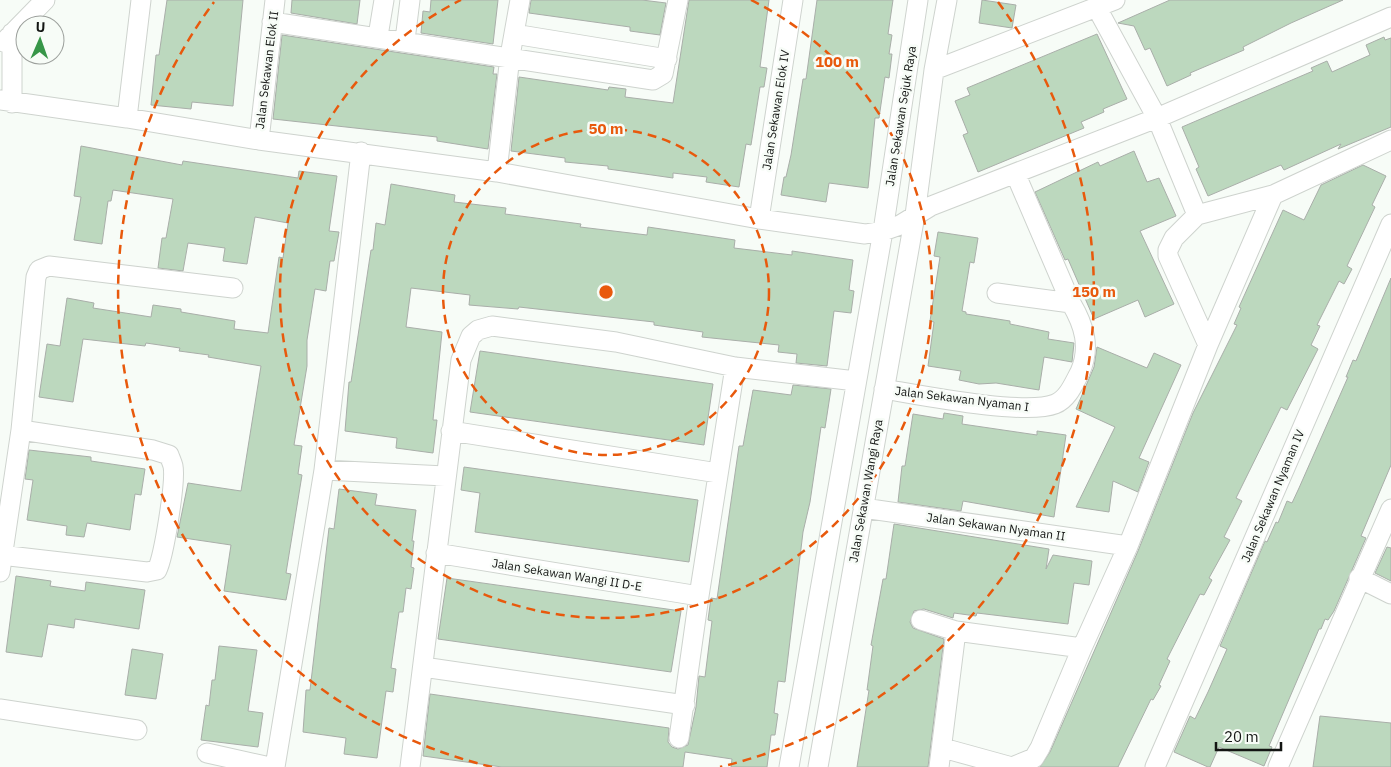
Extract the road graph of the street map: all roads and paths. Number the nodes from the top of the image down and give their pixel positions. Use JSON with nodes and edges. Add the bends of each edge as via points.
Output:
{"nodes":[{"id":1,"x":45,"y":0,"type":"edge"},
{"id":2,"x":141,"y":0,"type":"edge"},
{"id":3,"x":275,"y":0,"type":"edge"},
{"id":4,"x":384,"y":0,"type":"edge"},
{"id":5,"x":410,"y":0,"type":"edge"},
{"id":6,"x":520,"y":0,"type":"edge"},
{"id":7,"x":678,"y":0,"type":"edge"},
{"id":8,"x":793,"y":0,"type":"edge"},
{"id":9,"x":918,"y":0,"type":"edge"},
{"id":10,"x":947,"y":0,"type":"edge"},
{"id":11,"x":1115,"y":0,"type":"edge"},
{"id":12,"x":1097,"y":8,"type":"junction"},
{"id":13,"x":1076,"y":9,"type":"edge"},
{"id":14,"x":1391,"y":17,"type":"edge"},
{"id":15,"x":272,"y":22,"type":"junction"},
{"id":16,"x":514,"y":34,"type":"junction"},
{"id":17,"x":378,"y":36,"type":"junction"},
{"id":18,"x":6,"y":39,"type":"edge"},
{"id":19,"x":405,"y":40,"type":"junction"},
{"id":20,"x":510,"y":56,"type":"junction"},
{"id":21,"x":667,"y":59,"type":"junction"},
{"id":22,"x":934,"y":70,"type":"junction"},
{"id":23,"x":6,"y":101,"type":"edge"},
{"id":24,"x":127,"y":118,"type":"junction"},
{"id":25,"x":1157,"y":118,"type":"junction"},
{"id":26,"x":259,"y":140,"type":"junction"},
{"id":27,"x":1391,"y":140,"type":"edge"},
{"id":28,"x":361,"y":152,"type":"junction"},
{"id":29,"x":497,"y":172,"type":"junction"},
{"id":30,"x":1016,"y":175,"type":"junction"},
{"id":31,"x":1273,"y":195,"type":"junction"},
{"id":32,"x":915,"y":215,"type":"junction"},
{"id":33,"x":1197,"y":215,"type":"junction"},
{"id":34,"x":759,"y":220,"type":"junction"},
{"id":35,"x":1391,"y":224,"type":"edge"},
{"id":36,"x":883,"y":231,"type":"junction"},
{"id":37,"x":233,"y":288,"type":"dead end"},
{"id":38,"x":997,"y":293,"type":"dead end"},
{"id":39,"x":1071,"y":303,"type":"junction"},
{"id":40,"x":1208,"y":345,"type":"junction"},
{"id":41,"x":735,"y":368,"type":"junction"},
{"id":42,"x":856,"y":381,"type":"junction"},
{"id":43,"x":884,"y":389,"type":"junction"},
{"id":44,"x":21,"y":430,"type":"junction"},
{"id":45,"x":451,"y":431,"type":"junction"},
{"id":46,"x":324,"y":470,"type":"junction"},
{"id":47,"x":718,"y":473,"type":"junction"},
{"id":48,"x":445,"y":476,"type":"junction"},
{"id":49,"x":863,"y":508,"type":"junction"},
{"id":50,"x":1391,"y":509,"type":"edge"},
{"id":51,"x":1128,"y":546,"type":"junction"},
{"id":52,"x":436,"y":553,"type":"junction"},
{"id":53,"x":1,"y":560,"type":"edge"},
{"id":54,"x":1359,"y":578,"type":"junction"},
{"id":55,"x":1391,"y":594,"type":"edge"},
{"id":56,"x":699,"y":596,"type":"junction"},
{"id":57,"x":921,"y":620,"type":"dead end"},
{"id":58,"x":956,"y":631,"type":"junction"},
{"id":59,"x":1082,"y":648,"type":"junction"},
{"id":60,"x":423,"y":667,"type":"junction"},
{"id":61,"x":685,"y":705,"type":"junction"},
{"id":62,"x":0,"y":710,"type":"edge"},
{"id":63,"x":137,"y":730,"type":"dead end"},
{"id":64,"x":679,"y":738,"type":"dead end"},
{"id":65,"x":943,"y":748,"type":"junction"},
{"id":66,"x":207,"y":753,"type":"dead end"},
{"id":67,"x":270,"y":767,"type":"edge"},
{"id":68,"x":275,"y":767,"type":"edge"},
{"id":69,"x":410,"y":767,"type":"edge"},
{"id":70,"x":789,"y":767,"type":"edge"},
{"id":71,"x":818,"y":767,"type":"edge"},
{"id":72,"x":939,"y":767,"type":"edge"},
{"id":73,"x":1155,"y":767,"type":"edge"},
{"id":74,"x":1278,"y":767,"type":"edge"}],
"edges":[{"from":1,"to":18,"type":"street"},
{"from":2,"to":24,"type":"street"},
{"from":3,"to":15,"type":"street","name":"Jalan Sekawan Elok II"},
{"from":4,"to":17,"type":"street"},
{"from":5,"to":19,"type":"street"},
{"from":6,"to":16,"type":"street"},
{"from":7,"to":21,"type":"street"},
{"from":8,"to":34,"type":"street","name":"Jalan Sekawan Elok IV"},
{"from":9,"to":36,"type":"street","name":"Jalan Sekawan Sejuk Raya"},
{"from":10,"to":22,"type":"street","name":"Jalan Sekawan Sejuk Raya"},
{"from":11,"to":12,"type":"street"},
{"from":12,"to":13,"type":"street"},
{"from":12,"to":25,"type":"street"},
{"from":13,"to":22,"type":"street"},
{"from":14,"to":25,"type":"street"},
{"from":15,"to":17,"type":"street"},
{"from":15,"to":26,"type":"street","name":"Jalan Sekawan Elok II"},
{"from":16,"to":20,"type":"street"},
{"from":16,"to":21,"type":"street"},
{"from":17,"to":19,"type":"street"},
{"from":18,"to":23,"type":"street"},
{"from":19,"to":20,"type":"street"},
{"from":20,"to":21,"type":"street","via":[[654,80],[663,74]]},
{"from":20,"to":29,"type":"street"},
{"from":22,"to":32,"type":"street","name":"Jalan Sekawan Sejuk Raya"},
{"from":23,"to":24,"type":"street"},
{"from":24,"to":26,"type":"street"},
{"from":25,"to":30,"type":"street"},
{"from":25,"to":33,"type":"street"},
{"from":26,"to":28,"type":"street"},
{"from":27,"to":31,"type":"street"},
{"from":28,"to":29,"type":"street"},
{"from":28,"to":46,"type":"street"},
{"from":29,"to":34,"type":"street"},
{"from":30,"to":32,"type":"street"},
{"from":30,"to":39,"type":"street","name":"Jalan Sekawan Nyaman I"},
{"from":31,"to":33,"type":"street"},
{"from":31,"to":40,"type":"street"},
{"from":32,"to":36,"type":"street"},
{"from":32,"to":43,"type":"street","name":"Jalan Sekawan Wangi Raya"},
{"from":33,"to":40,"type":"street","via":[[1174,238],[1168,256]]},
{"from":34,"to":36,"type":"street","via":[[865,234]]},
{"from":35,"to":73,"type":"street","name":"Jalan Sekawan Nyaman IV"},
{"from":36,"to":42,"type":"street"},
{"from":37,"to":44,"type":"street","via":[[49,266],[40,270],[36,277]]},
{"from":38,"to":39,"type":"street"},
{"from":39,"to":43,"type":"street","name":"Jalan Sekawan Nyaman I","via":[[1082,321],[1086,344],[1084,363],[1071,390],[1056,404],[1034,408]]},
{"from":40,"to":51,"type":"street"},
{"from":41,"to":42,"type":"street"},
{"from":41,"to":45,"type":"street","via":[[616,342],[492,326],[471,336],[461,360]]},
{"from":41,"to":47,"type":"street"},
{"from":42,"to":70,"type":"street"},
{"from":43,"to":49,"type":"street","name":"Jalan Sekawan Wangi Raya"},
{"from":44,"to":53,"type":"street"},
{"from":44,"to":53,"type":"street","via":[[168,455],[173,466],[173,480],[162,558],[157,570],[147,572]]},
{"from":45,"to":47,"type":"street"},
{"from":45,"to":48,"type":"street"},
{"from":46,"to":48,"type":"street"},
{"from":46,"to":68,"type":"street"},
{"from":47,"to":56,"type":"street"},
{"from":48,"to":52,"type":"street"},
{"from":49,"to":51,"type":"street","name":"Jalan Sekawan Nyaman II"},
{"from":49,"to":71,"type":"street","name":"Jalan Sekawan Wangi Raya"},
{"from":50,"to":54,"type":"street"},
{"from":51,"to":59,"type":"street"},
{"from":52,"to":56,"type":"street","name":"Jalan Sekawan Wangi II D-E"},
{"from":52,"to":60,"type":"street"},
{"from":54,"to":55,"type":"street"},
{"from":54,"to":74,"type":"street"},
{"from":56,"to":61,"type":"street"},
{"from":57,"to":58,"type":"street"},
{"from":58,"to":59,"type":"street"},
{"from":58,"to":65,"type":"street"},
{"from":59,"to":65,"type":"street","via":[[1034,758],[1012,767]]},
{"from":60,"to":61,"type":"street"},
{"from":60,"to":69,"type":"street"},
{"from":61,"to":64,"type":"street"},
{"from":62,"to":63,"type":"street"},
{"from":65,"to":72,"type":"street"},
{"from":66,"to":67,"type":"street"}]}
